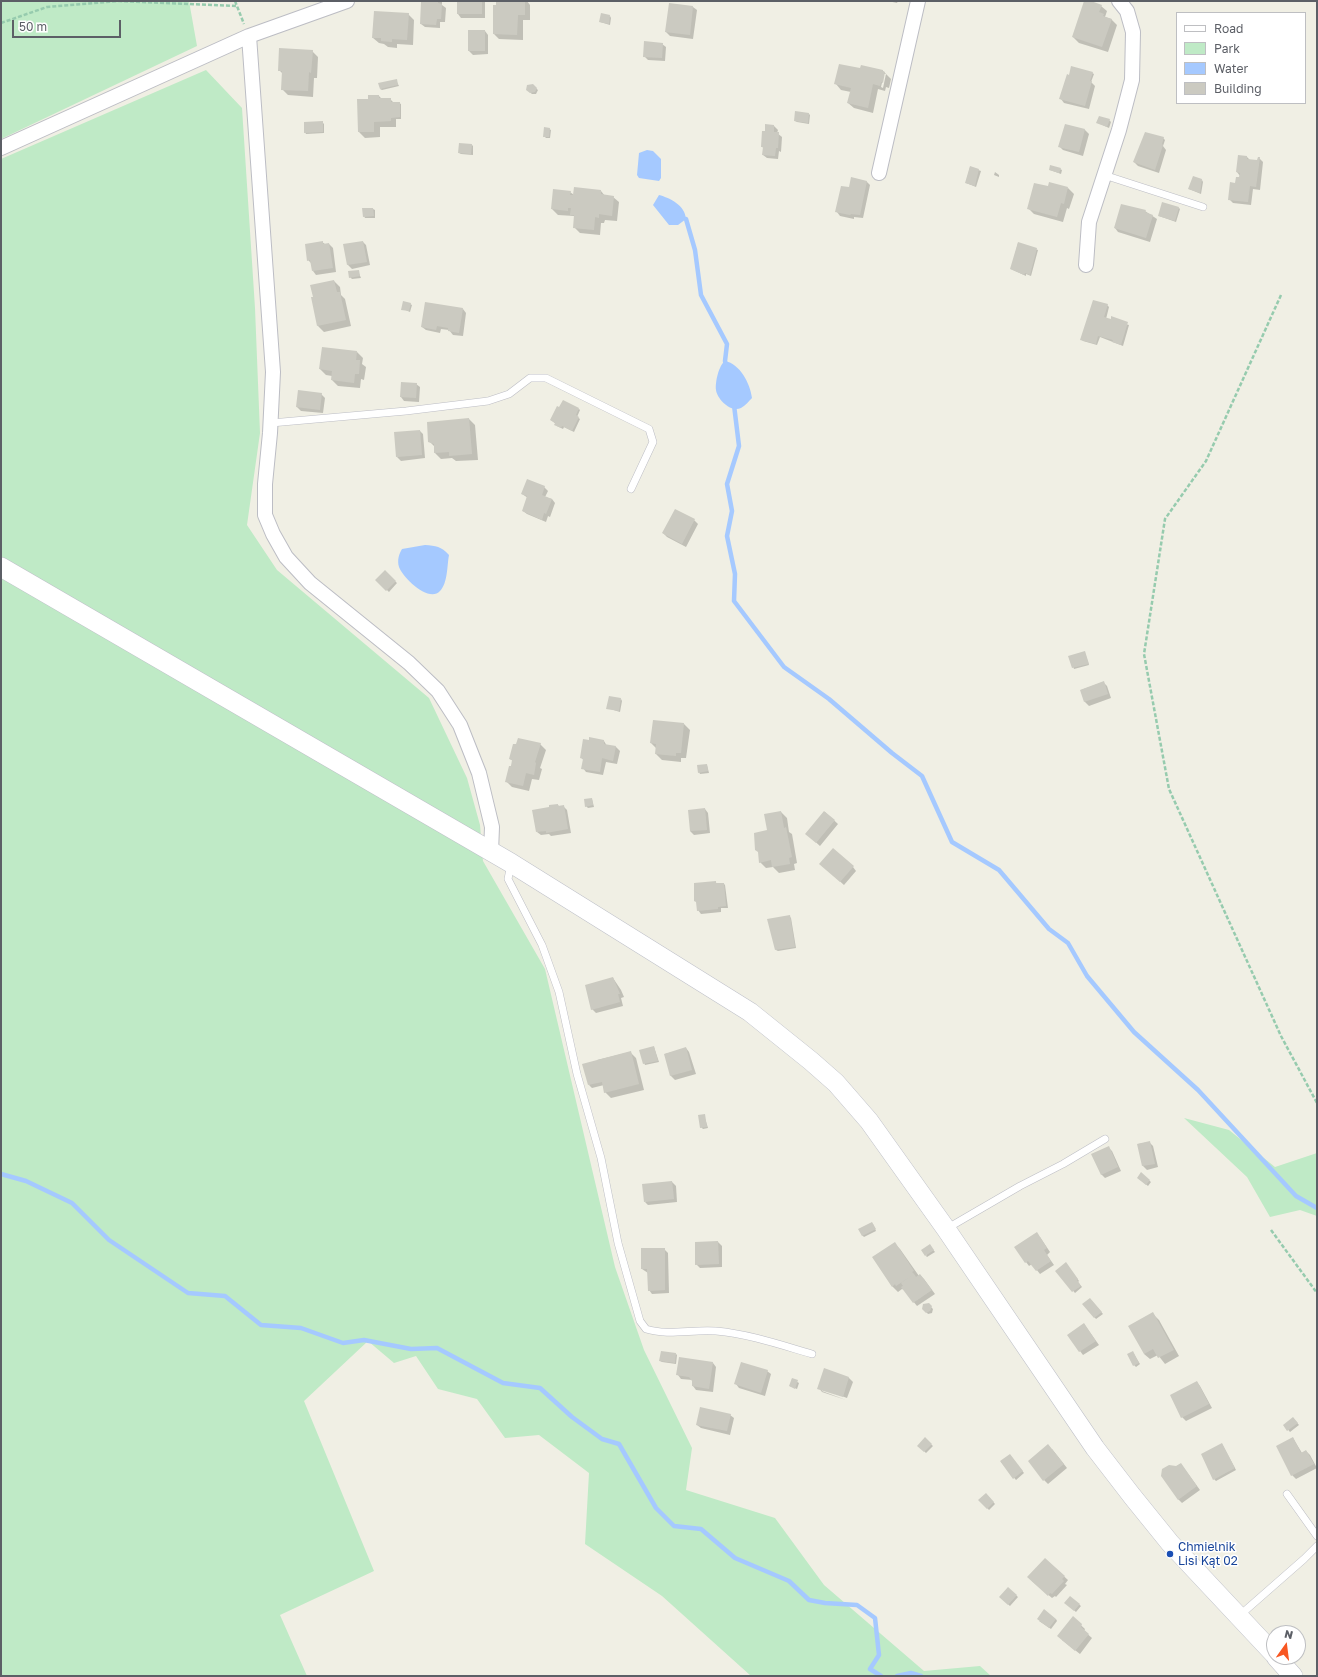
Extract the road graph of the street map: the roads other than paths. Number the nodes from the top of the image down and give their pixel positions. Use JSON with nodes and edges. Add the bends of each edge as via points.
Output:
{"nodes":[{"id":1,"x":347,"y":1,"type":"edge"},
{"id":2,"x":918,"y":1,"type":"edge"},
{"id":3,"x":1119,"y":1,"type":"edge"},
{"id":4,"x":249,"y":36,"type":"junction"},
{"id":5,"x":1,"y":148,"type":"edge"},
{"id":6,"x":879,"y":172,"type":"dead end"},
{"id":7,"x":1104,"y":175,"type":"junction"},
{"id":8,"x":1203,"y":206,"type":"dead end"},
{"id":9,"x":1086,"y":265,"type":"dead end"},
{"id":10,"x":271,"y":423,"type":"junction"},
{"id":11,"x":631,"y":489,"type":"dead end"},
{"id":12,"x":1,"y":567,"type":"edge"},
{"id":13,"x":491,"y":852,"type":"junction"},
{"id":14,"x":511,"y":863,"type":"junction"},
{"id":15,"x":1105,"y":1139,"type":"dead end"},
{"id":16,"x":946,"y":1229,"type":"junction"},
{"id":17,"x":812,"y":1354,"type":"dead end"},
{"id":18,"x":1287,"y":1494,"type":"dead end"},
{"id":19,"x":1317,"y":1536,"type":"edge"},
{"id":20,"x":1317,"y":1546,"type":"edge"},
{"id":21,"x":1239,"y":1616,"type":"junction"},
{"id":22,"x":1266,"y":1645,"type":"edge"},
{"id":23,"x":1283,"y":1665,"type":"edge"},
{"id":24,"x":1293,"y":1676,"type":"edge"}],
"edges":[{"from":1,"to":4,"type":"street"},
{"from":2,"to":6,"type":"street"},
{"from":3,"to":7,"type":"street","via":[[1127,11],[1133,32],[1132,80]]},
{"from":4,"to":5,"type":"street"},
{"from":4,"to":10,"type":"street","via":[[273,372]]},
{"from":7,"to":8,"type":"lane"},
{"from":7,"to":9,"type":"street","via":[[1089,222]]},
{"from":10,"to":11,"type":"lane","via":[[488,401],[509,394],[530,378],[546,378],[649,429],[653,442]]},
{"from":10,"to":13,"type":"street","via":[[265,484],[265,516],[273,534],[286,557],[310,583],[409,663],[438,691],[460,725],[479,773],[492,827]]},
{"from":12,"to":13,"type":"street"},
{"from":13,"to":14,"type":"street"},
{"from":14,"to":16,"type":"street","via":[[750,1012],[811,1061],[836,1083],[869,1121]]},
{"from":14,"to":17,"type":"lane","via":[[508,879],[542,945],[559,992],[577,1074],[601,1158],[618,1243],[640,1321],[646,1329],[657,1332],[716,1331],[758,1338]]},
{"from":15,"to":16,"type":"lane"},
{"from":16,"to":21,"type":"street","via":[[1118,1478],[1170,1543]]},
{"from":18,"to":19,"type":"lane"},
{"from":20,"to":21,"type":"lane"},
{"from":21,"to":22,"type":"street"},
{"from":23,"to":24,"type":"street"}]}
